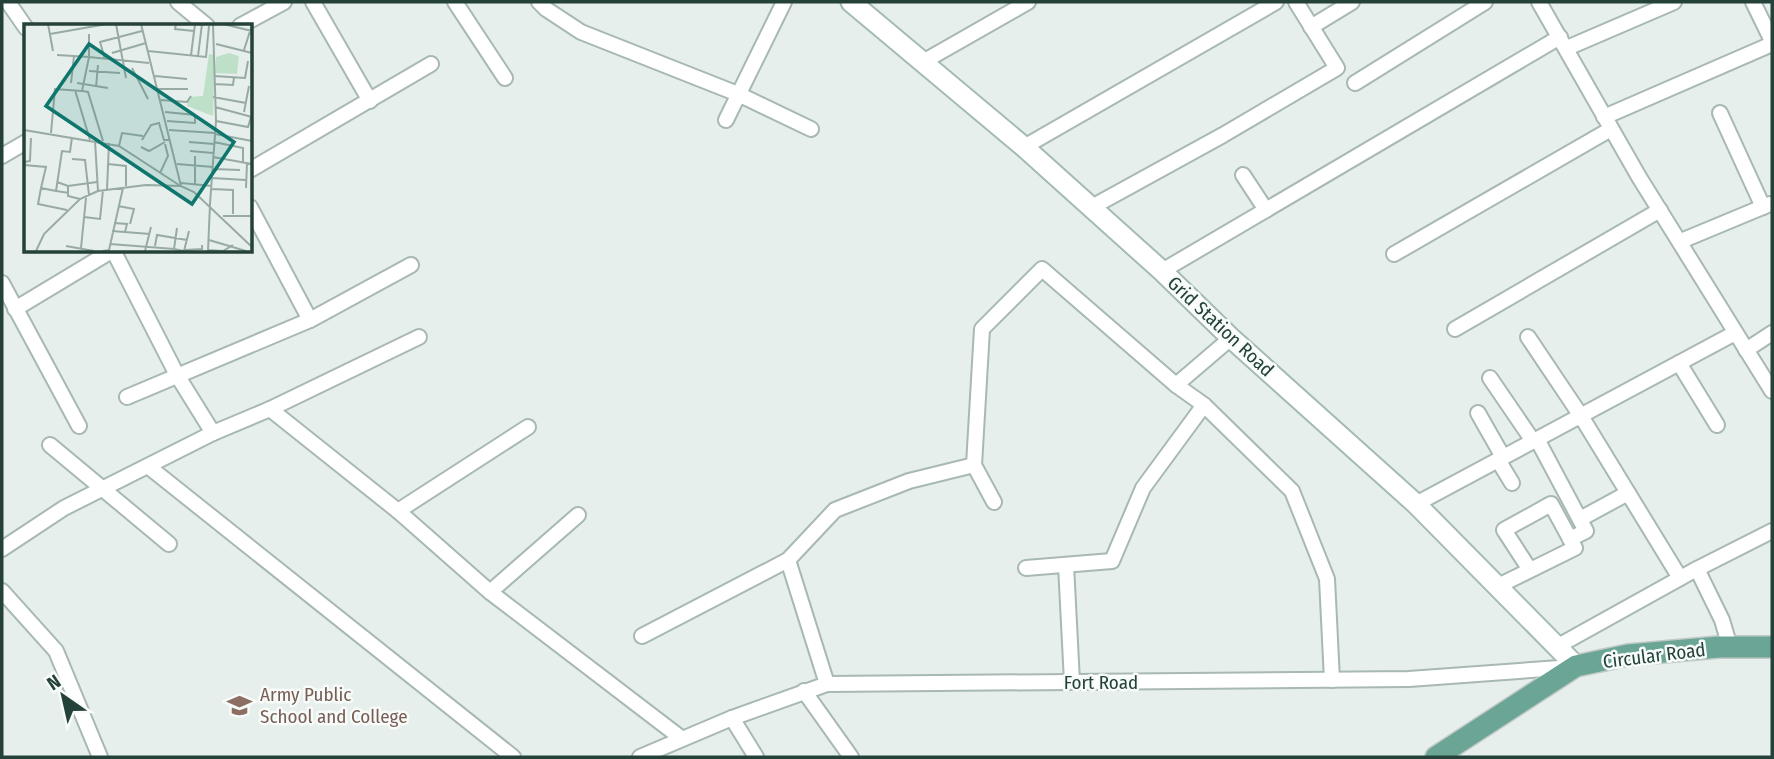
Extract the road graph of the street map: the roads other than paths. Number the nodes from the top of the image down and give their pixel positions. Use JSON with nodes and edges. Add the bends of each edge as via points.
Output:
{"nodes":[{"id":1,"x":8,"y":2,"type":"edge"},
{"id":2,"x":178,"y":2,"type":"edge"},
{"id":3,"x":284,"y":2,"type":"edge"},
{"id":4,"x":313,"y":2,"type":"edge"},
{"id":5,"x":456,"y":2,"type":"edge"},
{"id":6,"x":540,"y":2,"type":"edge"},
{"id":7,"x":784,"y":2,"type":"edge"},
{"id":8,"x":851,"y":2,"type":"edge"},
{"id":9,"x":1028,"y":2,"type":"edge"},
{"id":10,"x":1276,"y":2,"type":"edge"},
{"id":11,"x":1296,"y":2,"type":"edge"},
{"id":12,"x":1352,"y":2,"type":"edge"},
{"id":13,"x":1485,"y":2,"type":"edge"},
{"id":14,"x":1539,"y":2,"type":"edge"},
{"id":15,"x":1674,"y":2,"type":"edge"},
{"id":16,"x":1753,"y":2,"type":"edge"},
{"id":17,"x":205,"y":24,"type":"edge"},
{"id":18,"x":244,"y":24,"type":"edge"},
{"id":19,"x":24,"y":25,"type":"edge"},
{"id":20,"x":1311,"y":27,"type":"junction"},
{"id":21,"x":1772,"y":42,"type":"edge"},
{"id":22,"x":1564,"y":43,"type":"junction"},
{"id":23,"x":921,"y":63,"type":"junction"},
{"id":24,"x":431,"y":64,"type":"dead end"},
{"id":25,"x":505,"y":78,"type":"dead end"},
{"id":26,"x":1355,"y":83,"type":"dead end"},
{"id":27,"x":738,"y":94,"type":"junction"},
{"id":28,"x":370,"y":102,"type":"junction"},
{"id":29,"x":1720,"y":113,"type":"dead end"},
{"id":30,"x":726,"y":120,"type":"dead end"},
{"id":31,"x":1608,"y":123,"type":"junction"},
{"id":32,"x":811,"y":129,"type":"dead end"},
{"id":33,"x":24,"y":143,"type":"edge"},
{"id":34,"x":1024,"y":147,"type":"junction"},
{"id":35,"x":2,"y":156,"type":"edge"},
{"id":36,"x":252,"y":169,"type":"edge"},
{"id":37,"x":1243,"y":176,"type":"dead end"},
{"id":38,"x":1768,"y":205,"type":"edge"},
{"id":39,"x":1092,"y":207,"type":"junction"},
{"id":40,"x":1266,"y":210,"type":"junction"},
{"id":41,"x":1660,"y":210,"type":"junction"},
{"id":42,"x":252,"y":211,"type":"edge"},
{"id":43,"x":1681,"y":241,"type":"junction"},
{"id":44,"x":110,"y":252,"type":"edge"},
{"id":45,"x":114,"y":252,"type":"edge"},
{"id":46,"x":1394,"y":254,"type":"dead end"},
{"id":47,"x":411,"y":264,"type":"dead end"},
{"id":48,"x":1162,"y":271,"type":"junction"},
{"id":49,"x":2,"y":283,"type":"edge"},
{"id":50,"x":15,"y":309,"type":"junction"},
{"id":51,"x":310,"y":320,"type":"junction"},
{"id":52,"x":1455,"y":329,"type":"dead end"},
{"id":53,"x":1735,"y":333,"type":"junction"},
{"id":54,"x":1772,"y":333,"type":"edge"},
{"id":55,"x":419,"y":337,"type":"dead end"},
{"id":56,"x":1231,"y":338,"type":"junction"},
{"id":57,"x":1528,"y":338,"type":"dead end"},
{"id":58,"x":1746,"y":350,"type":"junction"},
{"id":59,"x":1679,"y":363,"type":"junction"},
{"id":60,"x":177,"y":375,"type":"junction"},
{"id":61,"x":1490,"y":378,"type":"dead end"},
{"id":62,"x":1176,"y":385,"type":"junction"},
{"id":63,"x":1772,"y":391,"type":"edge"},
{"id":64,"x":127,"y":397,"type":"dead end"},
{"id":65,"x":1203,"y":405,"type":"junction"},
{"id":66,"x":270,"y":409,"type":"junction"},
{"id":67,"x":1478,"y":414,"type":"dead end"},
{"id":68,"x":1581,"y":416,"type":"junction"},
{"id":69,"x":1717,"y":425,"type":"dead end"},
{"id":70,"x":79,"y":426,"type":"dead end"},
{"id":71,"x":528,"y":428,"type":"dead end"},
{"id":72,"x":213,"y":433,"type":"junction"},
{"id":73,"x":1535,"y":440,"type":"junction"},
{"id":74,"x":50,"y":444,"type":"dead end"},
{"id":75,"x":1501,"y":459,"type":"junction"},
{"id":76,"x":974,"y":466,"type":"junction"},
{"id":77,"x":149,"y":467,"type":"junction"},
{"id":78,"x":1512,"y":483,"type":"dead end"},
{"id":79,"x":102,"y":490,"type":"junction"},
{"id":80,"x":1628,"y":493,"type":"junction"},
{"id":81,"x":994,"y":502,"type":"dead end"},
{"id":82,"x":1416,"y":504,"type":"junction"},
{"id":83,"x":398,"y":511,"type":"junction"},
{"id":84,"x":578,"y":515,"type":"dead end"},
{"id":85,"x":1580,"y":519,"type":"junction"},
{"id":86,"x":1772,"y":531,"type":"edge"},
{"id":87,"x":1570,"y":540,"type":"junction"},
{"id":88,"x":169,"y":544,"type":"dead end"},
{"id":89,"x":2,"y":549,"type":"edge"},
{"id":90,"x":788,"y":560,"type":"junction"},
{"id":91,"x":1066,"y":565,"type":"junction"},
{"id":92,"x":1026,"y":568,"type":"dead end"},
{"id":93,"x":1697,"y":569,"type":"junction"},
{"id":94,"x":1530,"y":570,"type":"junction"},
{"id":95,"x":1680,"y":578,"type":"junction"},
{"id":96,"x":1498,"y":586,"type":"junction"},
{"id":97,"x":2,"y":592,"type":"edge"},
{"id":98,"x":490,"y":592,"type":"junction"},
{"id":99,"x":642,"y":635,"type":"dead end"},
{"id":100,"x":1558,"y":646,"type":"junction"},
{"id":101,"x":1730,"y":647,"type":"junction"},
{"id":102,"x":1772,"y":647,"type":"edge"},
{"id":103,"x":1576,"y":666,"type":"junction"},
{"id":104,"x":1332,"y":680,"type":"junction"},
{"id":105,"x":1072,"y":682,"type":"junction"},
{"id":106,"x":827,"y":684,"type":"junction"},
{"id":107,"x":803,"y":691,"type":"junction"},
{"id":108,"x":732,"y":718,"type":"junction"},
{"id":109,"x":681,"y":738,"type":"junction"},
{"id":110,"x":100,"y":757,"type":"edge"},
{"id":111,"x":513,"y":757,"type":"edge"},
{"id":112,"x":640,"y":757,"type":"edge"},
{"id":113,"x":756,"y":757,"type":"edge"},
{"id":114,"x":851,"y":757,"type":"edge"},
{"id":115,"x":1436,"y":757,"type":"edge"}],
"edges":[{"from":1,"to":19,"type":"street"},
{"from":2,"to":17,"type":"street"},
{"from":3,"to":18,"type":"street"},
{"from":4,"to":28,"type":"street"},
{"from":5,"to":25,"type":"street"},
{"from":6,"to":27,"type":"street","via":[[581,32]]},
{"from":7,"to":27,"type":"street"},
{"from":8,"to":23,"type":"main road","name":"Grid Station Road"},
{"from":9,"to":23,"type":"street"},
{"from":10,"to":34,"type":"street"},
{"from":11,"to":20,"type":"street"},
{"from":12,"to":20,"type":"street"},
{"from":13,"to":26,"type":"street"},
{"from":14,"to":22,"type":"street"},
{"from":15,"to":22,"type":"street"},
{"from":16,"to":21,"type":"street"},
{"from":20,"to":39,"type":"street","via":[[1337,68]]},
{"from":21,"to":31,"type":"street"},
{"from":22,"to":31,"type":"street"},
{"from":22,"to":40,"type":"street"},
{"from":23,"to":34,"type":"main road","name":"Grid Station Road"},
{"from":24,"to":28,"type":"street"},
{"from":27,"to":30,"type":"street"},
{"from":27,"to":32,"type":"street"},
{"from":28,"to":36,"type":"street"},
{"from":29,"to":38,"type":"street"},
{"from":31,"to":41,"type":"street"},
{"from":31,"to":46,"type":"street"},
{"from":33,"to":35,"type":"street"},
{"from":34,"to":39,"type":"main road","name":"Grid Station Road"},
{"from":37,"to":40,"type":"street"},
{"from":38,"to":43,"type":"street"},
{"from":39,"to":48,"type":"main road","name":"Grid Station Road"},
{"from":40,"to":48,"type":"street"},
{"from":41,"to":43,"type":"street"},
{"from":41,"to":52,"type":"street"},
{"from":42,"to":51,"type":"street"},
{"from":43,"to":53,"type":"street"},
{"from":44,"to":50,"type":"street"},
{"from":45,"to":60,"type":"street"},
{"from":47,"to":51,"type":"street"},
{"from":48,"to":56,"type":"main road","name":"Grid Station Road"},
{"from":49,"to":50,"type":"street"},
{"from":50,"to":70,"type":"street"},
{"from":51,"to":60,"type":"street"},
{"from":53,"to":58,"type":"street"},
{"from":53,"to":59,"type":"street"},
{"from":54,"to":58,"type":"street"},
{"from":55,"to":66,"type":"street"},
{"from":56,"to":62,"type":"street"},
{"from":56,"to":82,"type":"main road","name":"Grid Station Road"},
{"from":57,"to":68,"type":"street"},
{"from":58,"to":63,"type":"street"},
{"from":59,"to":68,"type":"street"},
{"from":59,"to":69,"type":"street"},
{"from":60,"to":64,"type":"street"},
{"from":60,"to":72,"type":"street"},
{"from":61,"to":73,"type":"street"},
{"from":62,"to":65,"type":"street"},
{"from":62,"to":76,"type":"street","via":[[1042,269],[982,329]]},
{"from":65,"to":91,"type":"street","via":[[1143,488],[1112,562]]},
{"from":65,"to":104,"type":"street","via":[[1292,491],[1327,579]]},
{"from":66,"to":72,"type":"street"},
{"from":66,"to":83,"type":"street"},
{"from":67,"to":75,"type":"street"},
{"from":68,"to":73,"type":"street"},
{"from":68,"to":80,"type":"street"},
{"from":71,"to":83,"type":"street"},
{"from":72,"to":77,"type":"street"},
{"from":73,"to":75,"type":"street"},
{"from":73,"to":85,"type":"street"},
{"from":74,"to":79,"type":"street"},
{"from":75,"to":78,"type":"street"},
{"from":75,"to":82,"type":"street"},
{"from":76,"to":81,"type":"street"},
{"from":76,"to":90,"type":"street","via":[[909,481],[835,510]]},
{"from":77,"to":79,"type":"street"},
{"from":77,"to":111,"type":"street"},
{"from":79,"to":88,"type":"street"},
{"from":79,"to":89,"type":"street"},
{"from":80,"to":85,"type":"street"},
{"from":80,"to":95,"type":"street"},
{"from":82,"to":96,"type":"main road","name":"Grid Station Road"},
{"from":83,"to":98,"type":"street"},
{"from":84,"to":98,"type":"street"},
{"from":85,"to":87,"type":"street","via":[[1586,531]]},
{"from":86,"to":93,"type":"street"},
{"from":87,"to":94,"type":"street","via":[[1575,548]]},
{"from":87,"to":94,"type":"street","via":[[1552,504],[1504,530]]},
{"from":90,"to":99,"type":"street"},
{"from":90,"to":106,"type":"street"},
{"from":91,"to":92,"type":"street"},
{"from":91,"to":105,"type":"street"},
{"from":93,"to":95,"type":"street"},
{"from":93,"to":101,"type":"street"},
{"from":94,"to":96,"type":"street"},
{"from":95,"to":100,"type":"street"},
{"from":96,"to":100,"type":"main road","name":"Grid Station Road"},
{"from":97,"to":110,"type":"street","via":[[56,651]]},
{"from":98,"to":109,"type":"street"},
{"from":100,"to":103,"type":"main road","name":"Grid Station Road"},
{"from":101,"to":102,"type":"main road","name":"Circular Road"},
{"from":101,"to":103,"type":"main road","name":"Circular Road","via":[[1628,655]]},
{"from":103,"to":104,"type":"street","name":"Fort Road"},
{"from":103,"to":115,"type":"main road","name":"Circular Road"},
{"from":104,"to":105,"type":"street","name":"Fort Road"},
{"from":105,"to":106,"type":"street","name":"Fort Road"},
{"from":106,"to":107,"type":"street","name":"Fort Road"},
{"from":107,"to":108,"type":"street","name":"Fort Road"},
{"from":107,"to":114,"type":"street"},
{"from":108,"to":109,"type":"street","name":"Fort Road"},
{"from":108,"to":113,"type":"street"},
{"from":109,"to":112,"type":"street","name":"Fort Road"}]}
